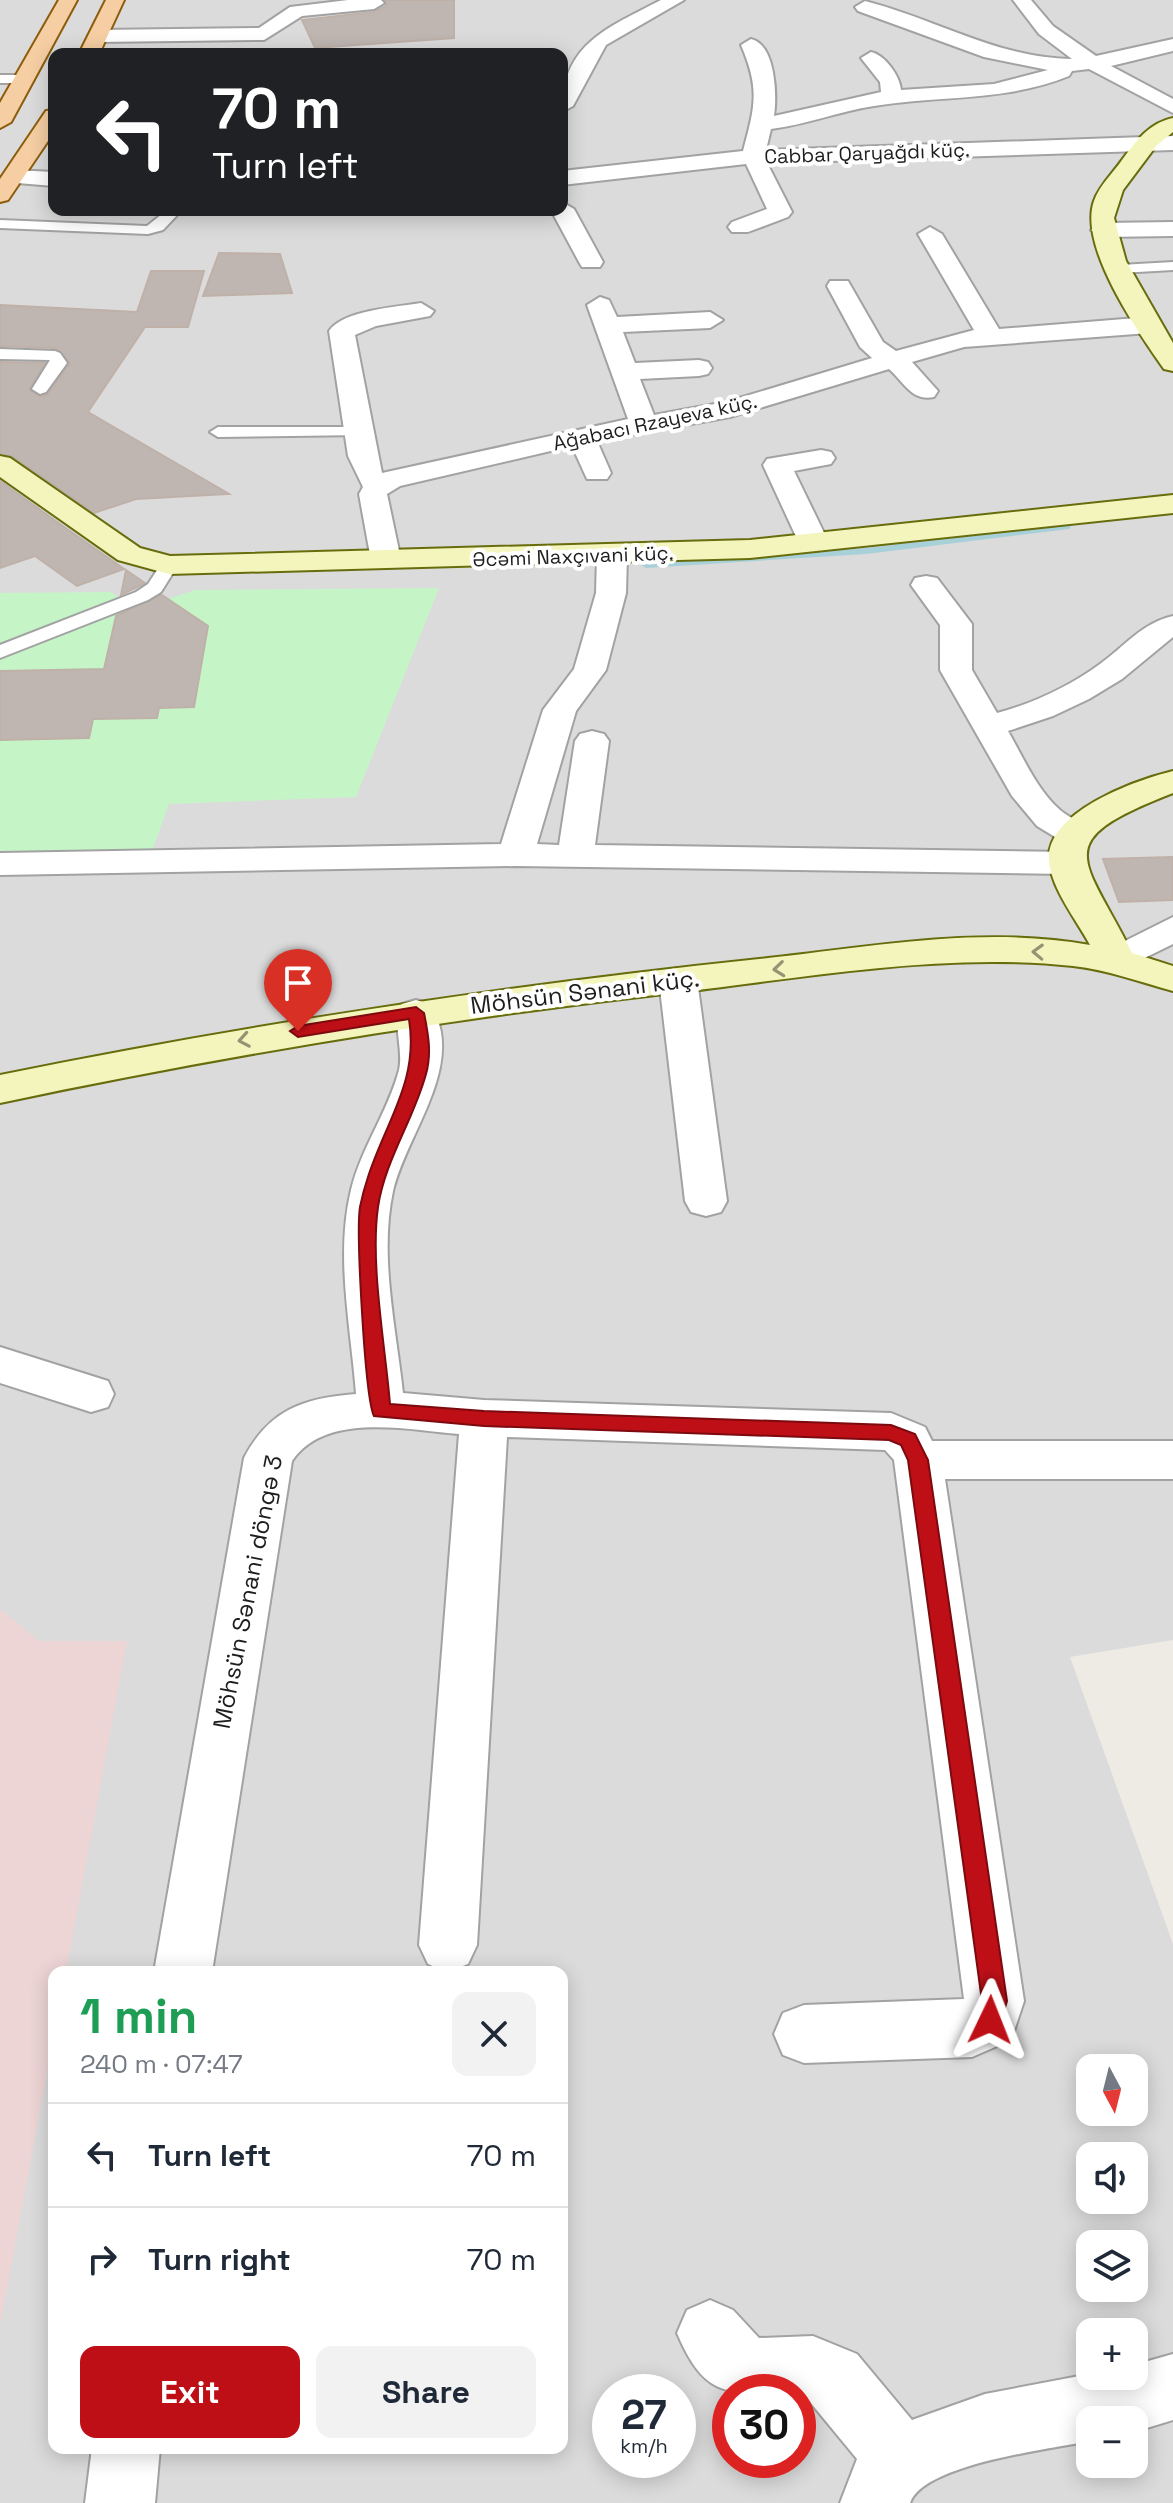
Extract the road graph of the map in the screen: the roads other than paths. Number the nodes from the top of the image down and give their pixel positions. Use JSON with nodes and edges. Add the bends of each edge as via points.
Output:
{"nodes":[{"id":1,"x":68,"y":0,"type":"edge"},
{"id":2,"x":115,"y":0,"type":"edge"},
{"id":3,"x":675,"y":0,"type":"edge"},
{"id":4,"x":1022,"y":0,"type":"edge"},
{"id":5,"x":374,"y":3,"type":"dead end"},
{"id":6,"x":865,"y":7,"type":"dead end"},
{"id":7,"x":264,"y":34,"type":"junction"},
{"id":8,"x":288,"y":42,"type":"dead end"},
{"id":9,"x":94,"y":45,"type":"edge"},
{"id":10,"x":219,"y":45,"type":"edge"},
{"id":11,"x":751,"y":45,"type":"dead end"},
{"id":12,"x":1173,"y":45,"type":"edge"},
{"id":13,"x":871,"y":58,"type":"dead end"},
{"id":14,"x":1093,"y":62,"type":"junction"},
{"id":15,"x":1069,"y":65,"type":"junction"},
{"id":16,"x":0,"y":79,"type":"edge"},
{"id":17,"x":27,"y":79,"type":"junction"},
{"id":18,"x":568,"y":95,"type":"edge"},
{"id":19,"x":892,"y":98,"type":"junction"},
{"id":20,"x":1173,"y":107,"type":"edge"},
{"id":21,"x":0,"y":122,"type":"edge"},
{"id":22,"x":762,"y":124,"type":"junction"},
{"id":23,"x":1173,"y":124,"type":"edge"},
{"id":24,"x":48,"y":125,"type":"edge"},
{"id":25,"x":1146,"y":143,"type":"junction"},
{"id":26,"x":1173,"y":143,"type":"edge"},
{"id":27,"x":753,"y":157,"type":"junction"},
{"id":28,"x":568,"y":177,"type":"edge"},
{"id":29,"x":48,"y":180,"type":"edge"},
{"id":30,"x":7,"y":186,"type":"edge"},
{"id":31,"x":169,"y":216,"type":"edge"},
{"id":32,"x":566,"y":216,"type":"edge"},
{"id":33,"x":0,"y":224,"type":"edge"},
{"id":34,"x":740,"y":227,"type":"dead end"},
{"id":35,"x":1173,"y":229,"type":"edge"},
{"id":36,"x":1103,"y":230,"type":"junction"},
{"id":37,"x":930,"y":234,"type":"dead end"},
{"id":38,"x":591,"y":262,"type":"dead end"},
{"id":39,"x":1173,"y":266,"type":"edge"},
{"id":40,"x":1120,"y":269,"type":"junction"},
{"id":41,"x":839,"y":286,"type":"dead end"},
{"id":42,"x":421,"y":311,"type":"dead end"},
{"id":43,"x":710,"y":320,"type":"dead end"},
{"id":44,"x":1149,"y":325,"type":"junction"},
{"id":45,"x":990,"y":335,"type":"junction"},
{"id":46,"x":0,"y":354,"type":"edge"},
{"id":47,"x":888,"y":359,"type":"junction"},
{"id":48,"x":1173,"y":363,"type":"edge"},
{"id":49,"x":699,"y":368,"type":"dead end"},
{"id":50,"x":623,"y":372,"type":"junction"},
{"id":51,"x":40,"y":389,"type":"dead end"},
{"id":52,"x":925,"y":391,"type":"dead end"},
{"id":53,"x":644,"y":425,"type":"junction"},
{"id":54,"x":218,"y":432,"type":"dead end"},
{"id":55,"x":358,"y":432,"type":"junction"},
{"id":56,"x":581,"y":436,"type":"junction"},
{"id":57,"x":821,"y":458,"type":"dead end"},
{"id":58,"x":0,"y":464,"type":"edge"},
{"id":59,"x":597,"y":473,"type":"dead end"},
{"id":60,"x":377,"y":487,"type":"junction"},
{"id":61,"x":1173,"y":504,"type":"edge"},
{"id":62,"x":814,"y":543,"type":"junction"},
{"id":63,"x":612,"y":555,"type":"junction"},
{"id":64,"x":386,"y":560,"type":"junction"},
{"id":65,"x":169,"y":565,"type":"junction"},
{"id":66,"x":926,"y":585,"type":"dead end"},
{"id":67,"x":1173,"y":625,"type":"edge"},
{"id":68,"x":0,"y":652,"type":"edge"},
{"id":69,"x":988,"y":725,"type":"junction"},
{"id":70,"x":592,"y":741,"type":"dead end"},
{"id":71,"x":1173,"y":781,"type":"edge"},
{"id":72,"x":1070,"y":848,"type":"junction"},
{"id":73,"x":516,"y":855,"type":"junction"},
{"id":74,"x":575,"y":856,"type":"junction"},
{"id":75,"x":0,"y":864,"type":"edge"},
{"id":76,"x":1173,"y":929,"type":"edge"},
{"id":77,"x":1116,"y":960,"type":"junction"},
{"id":78,"x":1173,"y":979,"type":"edge"},
{"id":79,"x":678,"y":980,"type":"junction"},
{"id":80,"x":416,"y":1013,"type":"junction"},
{"id":81,"x":0,"y":1089,"type":"edge"},
{"id":82,"x":706,"y":1201,"type":"dead end"},
{"id":83,"x":0,"y":1365,"type":"edge"},
{"id":84,"x":91,"y":1394,"type":"dead end"},
{"id":85,"x":381,"y":1410,"type":"junction"},
{"id":86,"x":484,"y":1418,"type":"junction"},
{"id":87,"x":918,"y":1460,"type":"junction"},
{"id":88,"x":1173,"y":1460,"type":"edge"},
{"id":89,"x":448,"y":1945,"type":"dead end"},
{"id":90,"x":184,"y":1966,"type":"edge"},
{"id":91,"x":804,"y":2034,"type":"dead end"},
{"id":92,"x":710,"y":2333,"type":"dead end"},
{"id":93,"x":1173,"y":2387,"type":"edge"},
{"id":94,"x":125,"y":2454,"type":"edge"},
{"id":95,"x":887,"y":2481,"type":"edge"},
{"id":96,"x":120,"y":2503,"type":"edge"}],
"edges":[{"from":1,"to":17,"type":"main road"},
{"from":2,"to":9,"type":"main road"},
{"from":3,"to":18,"type":"street","via":[[598,41]]},
{"from":4,"to":14,"type":"street","via":[[1047,30]]},
{"from":5,"to":7,"type":"street","via":[[297,11]]},
{"from":6,"to":15,"type":"street","via":[[993,54]]},
{"from":7,"to":8,"type":"street"},
{"from":7,"to":10,"type":"street"},
{"from":9,"to":10,"type":"street"},
{"from":11,"to":22,"type":"street","via":[[765,76]]},
{"from":12,"to":14,"type":"street"},
{"from":13,"to":19,"type":"street","via":[[890,81]]},
{"from":14,"to":15,"type":"street"},
{"from":14,"to":20,"type":"street"},
{"from":15,"to":19,"type":"street","via":[[1052,77],[1023,85]]},
{"from":16,"to":17,"type":"lane"},
{"from":17,"to":21,"type":"main road"},
{"from":19,"to":22,"type":"street"},
{"from":22,"to":27,"type":"street"},
{"from":23,"to":25,"type":"street"},
{"from":24,"to":30,"type":"main road"},
{"from":25,"to":26,"type":"street","name":"Cabbar Qaryağdı küç."},
{"from":25,"to":27,"type":"street","name":"Cabbar Qaryağdı küç."},
{"from":25,"to":36,"type":"street","via":[[1104,203]]},
{"from":27,"to":28,"type":"street","name":"Cabbar Qaryağdı küç."},
{"from":27,"to":34,"type":"street","via":[[780,212]]},
{"from":29,"to":30,"type":"street"},
{"from":31,"to":33,"type":"lane","via":[[148,230]]},
{"from":32,"to":38,"type":"street"},
{"from":35,"to":36,"type":"street"},
{"from":36,"to":40,"type":"street"},
{"from":37,"to":45,"type":"street"},
{"from":39,"to":40,"type":"lane"},
{"from":40,"to":44,"type":"street"},
{"from":41,"to":47,"type":"street","via":[[867,340]]},
{"from":42,"to":55,"type":"street","via":[[370,319],[342,331]]},
{"from":43,"to":50,"type":"street","via":[[604,315]]},
{"from":44,"to":45,"type":"street","name":"Ağabacı Rzayeva küç."},
{"from":44,"to":48,"type":"street"},
{"from":45,"to":47,"type":"street","name":"Ağabacı Rzayeva küç."},
{"from":46,"to":51,"type":"lane","via":[[55,356],[59,363]]},
{"from":47,"to":52,"type":"street"},
{"from":47,"to":53,"type":"street","name":"Ağabacı Rzayeva küç.","via":[[730,409]]},
{"from":49,"to":50,"type":"street"},
{"from":50,"to":53,"type":"street"},
{"from":53,"to":56,"type":"street","name":"Ağabacı Rzayeva küç."},
{"from":54,"to":55,"type":"lane"},
{"from":55,"to":60,"type":"street","via":[[368,474]]},
{"from":56,"to":59,"type":"street"},
{"from":56,"to":60,"type":"street","name":"Ağabacı Rzayeva küç."},
{"from":57,"to":62,"type":"street","via":[[777,465]]},
{"from":58,"to":65,"type":"street","name":"Əcəmi Naxçıvani küç.","via":[[129,554]]},
{"from":60,"to":64,"type":"street","via":[[374,504]]},
{"from":61,"to":62,"type":"street","name":"Əcəmi Naxçıvani küç."},
{"from":62,"to":63,"type":"street","name":"Əcəmi Naxçıvani küç."},
{"from":63,"to":64,"type":"street","name":"Əcəmi Naxçıvani küç."},
{"from":63,"to":73,"type":"street","via":[[611,593],[590,670],[560,710]]},
{"from":64,"to":65,"type":"street","name":"Əcəmi Naxçıvani küç."},
{"from":65,"to":68,"type":"lane","via":[[155,588],[142,596]]},
{"from":66,"to":69,"type":"street","via":[[956,624],[956,670]]},
{"from":67,"to":69,"type":"street","via":[[1153,632],[1105,675],[1034,713]]},
{"from":69,"to":72,"type":"street","via":[[1039,810]]},
{"from":70,"to":74,"type":"street"},
{"from":71,"to":72,"type":"street","via":[[1105,810]]},
{"from":72,"to":74,"type":"street"},
{"from":72,"to":77,"type":"street"},
{"from":73,"to":74,"type":"street"},
{"from":73,"to":75,"type":"street"},
{"from":76,"to":77,"type":"street"},
{"from":77,"to":78,"type":"street","name":"Möhsün Sənani küç."},
{"from":77,"to":79,"type":"street","name":"Möhsün Sənani küç.","one_way":true,"via":[[997,952]]},
{"from":79,"to":80,"type":"street","name":"Möhsün Sənani küç."},
{"from":79,"to":82,"type":"street"},
{"from":80,"to":81,"type":"street","name":"Möhsün Sənani küç.","one_way":true},
{"from":80,"to":85,"type":"street","via":[[422,1045],[419,1072],[376,1177],[369,1208]]},
{"from":83,"to":84,"type":"street"},
{"from":85,"to":86,"type":"street","name":"Möhsün Sənani döngə 3"},
{"from":85,"to":90,"type":"street","name":"Möhsün Sənani döngə 3","via":[[297,1424],[278,1438],[268,1458]]},
{"from":86,"to":87,"type":"street","name":"Möhsün Sənani döngə 3","via":[[891,1432],[908,1440]]},
{"from":86,"to":89,"type":"street"},
{"from":87,"to":88,"type":"street"},
{"from":87,"to":91,"type":"street","via":[[994,2001],[990,2020],[972,2028]]},
{"from":92,"to":95,"type":"street","via":[[738,2364],[759,2371],[813,2369],[833,2378]]},
{"from":93,"to":95,"type":"street","via":[[985,2428]]},
{"from":94,"to":96,"type":"street"}]}
